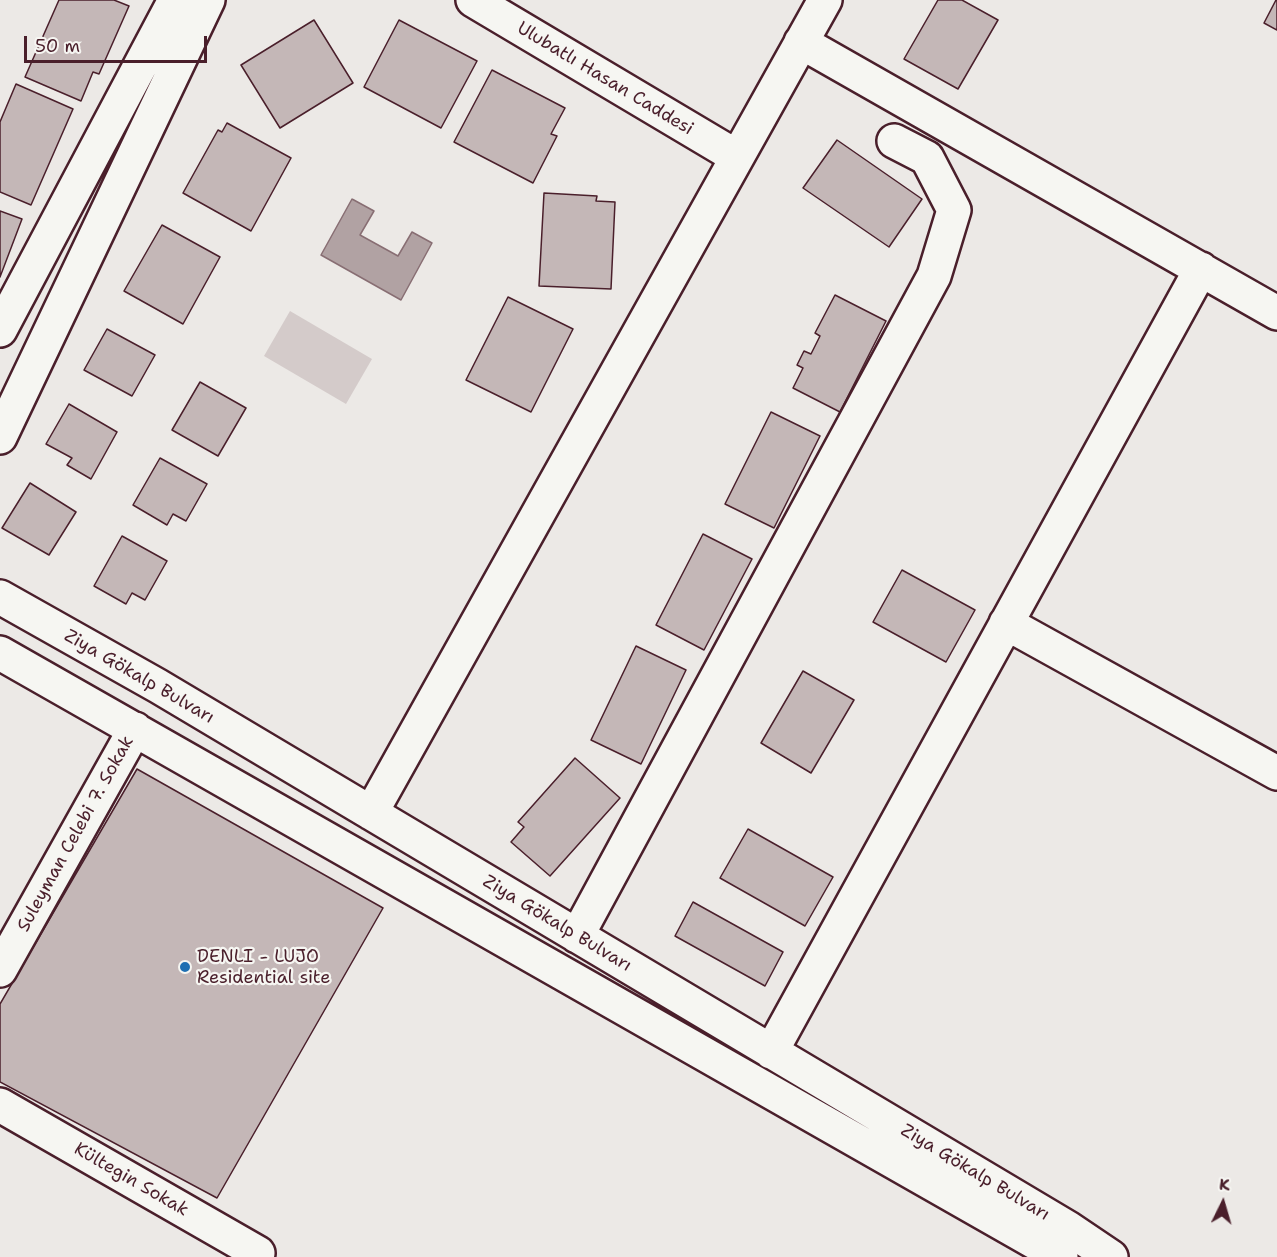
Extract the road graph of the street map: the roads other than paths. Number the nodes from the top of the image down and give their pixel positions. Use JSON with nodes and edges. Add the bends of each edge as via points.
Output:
{"nodes":[{"id":1,"x":175,"y":0,"type":"edge"},
{"id":2,"x":208,"y":0,"type":"edge"},
{"id":3,"x":473,"y":0,"type":"edge"},
{"id":4,"x":825,"y":0,"type":"edge"},
{"id":5,"x":801,"y":42,"type":"junction"},
{"id":6,"x":894,"y":141,"type":"dead end"},
{"id":7,"x":737,"y":157,"type":"junction"},
{"id":8,"x":1201,"y":269,"type":"junction"},
{"id":9,"x":1277,"y":313,"type":"edge"},
{"id":10,"x":0,"y":330,"type":"edge"},
{"id":11,"x":0,"y":437,"type":"edge"},
{"id":12,"x":0,"y":597,"type":"edge"},
{"id":13,"x":1006,"y":623,"type":"junction"},
{"id":14,"x":0,"y":652,"type":"edge"},
{"id":15,"x":135,"y":729,"type":"junction"},
{"id":16,"x":1277,"y":773,"type":"edge"},
{"id":17,"x":371,"y":813,"type":"junction"},
{"id":18,"x":577,"y":936,"type":"junction"},
{"id":19,"x":0,"y":970,"type":"edge"},
{"id":20,"x":771,"y":1052,"type":"junction"},
{"id":21,"x":0,"y":1105,"type":"edge"},
{"id":22,"x":255,"y":1257,"type":"edge"},
{"id":23,"x":1061,"y":1257,"type":"edge"},
{"id":24,"x":1111,"y":1257,"type":"edge"}],
"edges":[{"from":1,"to":10,"type":"street"},
{"from":2,"to":11,"type":"street"},
{"from":3,"to":7,"type":"street","name":"Ulubatlı Hasan Caddesi"},
{"from":4,"to":5,"type":"street"},
{"from":5,"to":7,"type":"street"},
{"from":5,"to":8,"type":"street"},
{"from":6,"to":18,"type":"street","via":[[927,158],[954,210],[934,276]]},
{"from":7,"to":17,"type":"street"},
{"from":8,"to":9,"type":"street"},
{"from":8,"to":13,"type":"street"},
{"from":12,"to":17,"type":"street","name":"Ziya Gökalp Bulvarı"},
{"from":13,"to":16,"type":"street"},
{"from":13,"to":20,"type":"street"},
{"from":14,"to":15,"type":"street","name":"Ziya Gökalp Bulvarı"},
{"from":15,"to":19,"type":"street","name":"Suleyman Celebi 7. Sokak"},
{"from":15,"to":23,"type":"street","name":"Ziya Gökalp Bulvarı"},
{"from":17,"to":18,"type":"street","name":"Ziya Gökalp Bulvarı"},
{"from":18,"to":20,"type":"street","name":"Ziya Gökalp Bulvarı"},
{"from":20,"to":24,"type":"street","name":"Ziya Gökalp Bulvarı"},
{"from":21,"to":22,"type":"street","name":"Kültegin Sokak","via":[[258,1253]]}]}
